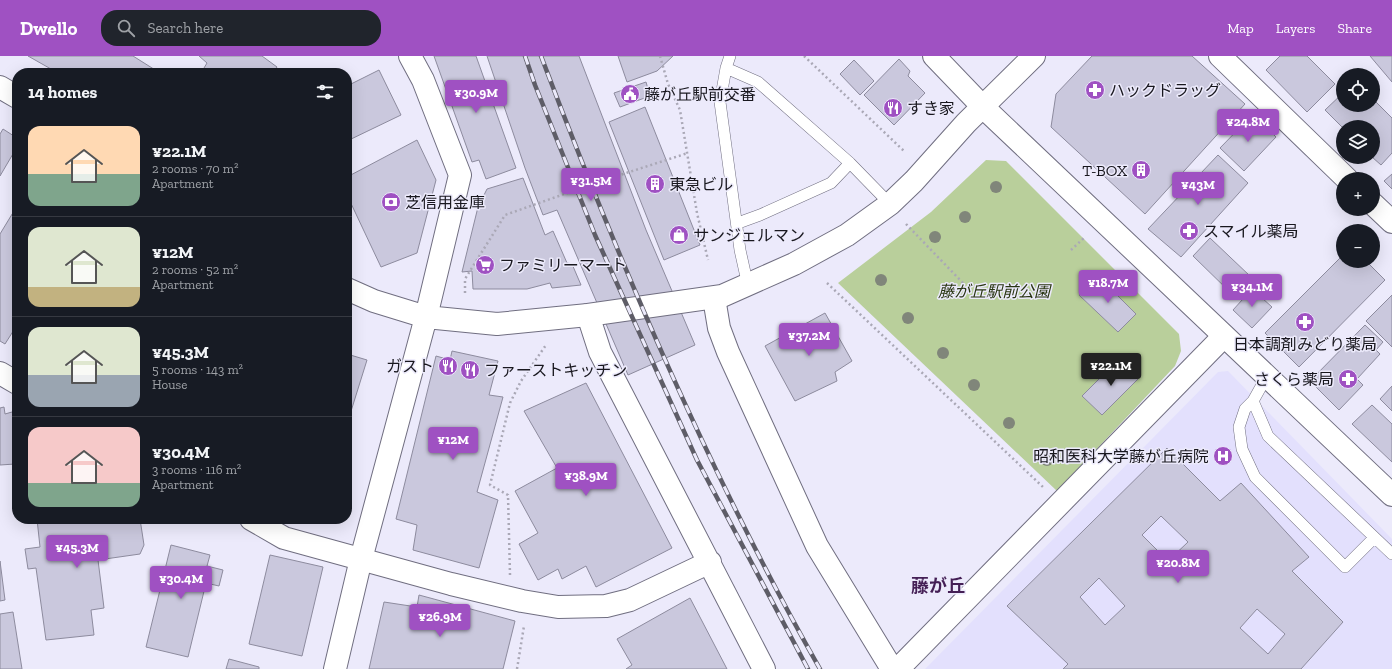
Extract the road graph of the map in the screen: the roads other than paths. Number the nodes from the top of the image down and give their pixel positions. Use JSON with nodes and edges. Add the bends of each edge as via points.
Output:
{"nodes":[{"id":1,"x":410,"y":56,"type":"edge"},
{"id":2,"x":730,"y":56,"type":"edge"},
{"id":3,"x":934,"y":56,"type":"edge"},
{"id":4,"x":1034,"y":56,"type":"edge"},
{"id":5,"x":1220,"y":56,"type":"edge"},
{"id":6,"x":726,"y":68,"type":"junction"},
{"id":7,"x":0,"y":87,"type":"edge"},
{"id":8,"x":12,"y":94,"type":"edge"},
{"id":9,"x":983,"y":107,"type":"junction"},
{"id":10,"x":850,"y":163,"type":"junction"},
{"id":11,"x":1341,"y":172,"type":"edge"},
{"id":12,"x":890,"y":204,"type":"junction"},
{"id":13,"x":1380,"y":211,"type":"edge"},
{"id":14,"x":1392,"y":222,"type":"edge"},
{"id":15,"x":738,"y":223,"type":"junction"},
{"id":16,"x":748,"y":286,"type":"junction"},
{"id":17,"x":352,"y":291,"type":"edge"},
{"id":18,"x":714,"y":298,"type":"junction"},
{"id":19,"x":588,"y":315,"type":"junction"},
{"id":20,"x":426,"y":317,"type":"junction"},
{"id":21,"x":1224,"y":336,"type":"junction"},
{"id":22,"x":0,"y":373,"type":"edge"},
{"id":23,"x":1267,"y":376,"type":"junction"},
{"id":24,"x":12,"y":380,"type":"edge"},
{"id":25,"x":1253,"y":401,"type":"junction"},
{"id":26,"x":1392,"y":494,"type":"edge"},
{"id":27,"x":260,"y":524,"type":"edge"},
{"id":28,"x":1374,"y":538,"type":"junction"},
{"id":29,"x":1392,"y":554,"type":"edge"},
{"id":30,"x":361,"y":559,"type":"junction"},
{"id":31,"x":710,"y":562,"type":"junction"},
{"id":32,"x":335,"y":669,"type":"edge"},
{"id":33,"x":764,"y":669,"type":"edge"},
{"id":34,"x":892,"y":669,"type":"edge"},
{"id":35,"x":898,"y":669,"type":"edge"}],
"edges":[{"from":1,"to":20,"type":"street","via":[[423,80],[460,175]]},
{"from":2,"to":6,"type":"lane"},
{"from":3,"to":9,"type":"street"},
{"from":4,"to":9,"type":"street"},
{"from":5,"to":11,"type":"street"},
{"from":6,"to":10,"type":"lane","via":[[758,82]]},
{"from":6,"to":15,"type":"lane","via":[[720,102]]},
{"from":7,"to":8,"type":"street"},
{"from":9,"to":12,"type":"street"},
{"from":9,"to":21,"type":"street"},
{"from":10,"to":12,"type":"lane"},
{"from":10,"to":15,"type":"lane","via":[[830,183]]},
{"from":12,"to":16,"type":"street","via":[[847,235]]},
{"from":13,"to":14,"type":"street"},
{"from":15,"to":16,"type":"lane","via":[[740,250]]},
{"from":16,"to":18,"type":"street"},
{"from":17,"to":20,"type":"street"},
{"from":18,"to":19,"type":"street"},
{"from":18,"to":34,"type":"street","via":[[728,352],[817,546]]},
{"from":19,"to":20,"type":"street","via":[[497,324]]},
{"from":19,"to":31,"type":"street","via":[[600,352]]},
{"from":20,"to":30,"type":"street"},
{"from":21,"to":23,"type":"street"},
{"from":21,"to":35,"type":"street"},
{"from":22,"to":24,"type":"street"},
{"from":23,"to":25,"type":"lane"},
{"from":23,"to":26,"type":"street"},
{"from":25,"to":28,"type":"lane","via":[[1268,436]]},
{"from":25,"to":28,"type":"lane","via":[[1245,409],[1239,427],[1242,449],[1254,477],[1345,568]]},
{"from":27,"to":30,"type":"street","via":[[284,538]]},
{"from":28,"to":29,"type":"lane"},
{"from":30,"to":31,"type":"street","via":[[465,587],[558,607],[606,606],[630,600]]},
{"from":30,"to":32,"type":"street"},
{"from":31,"to":33,"type":"street"}]}
